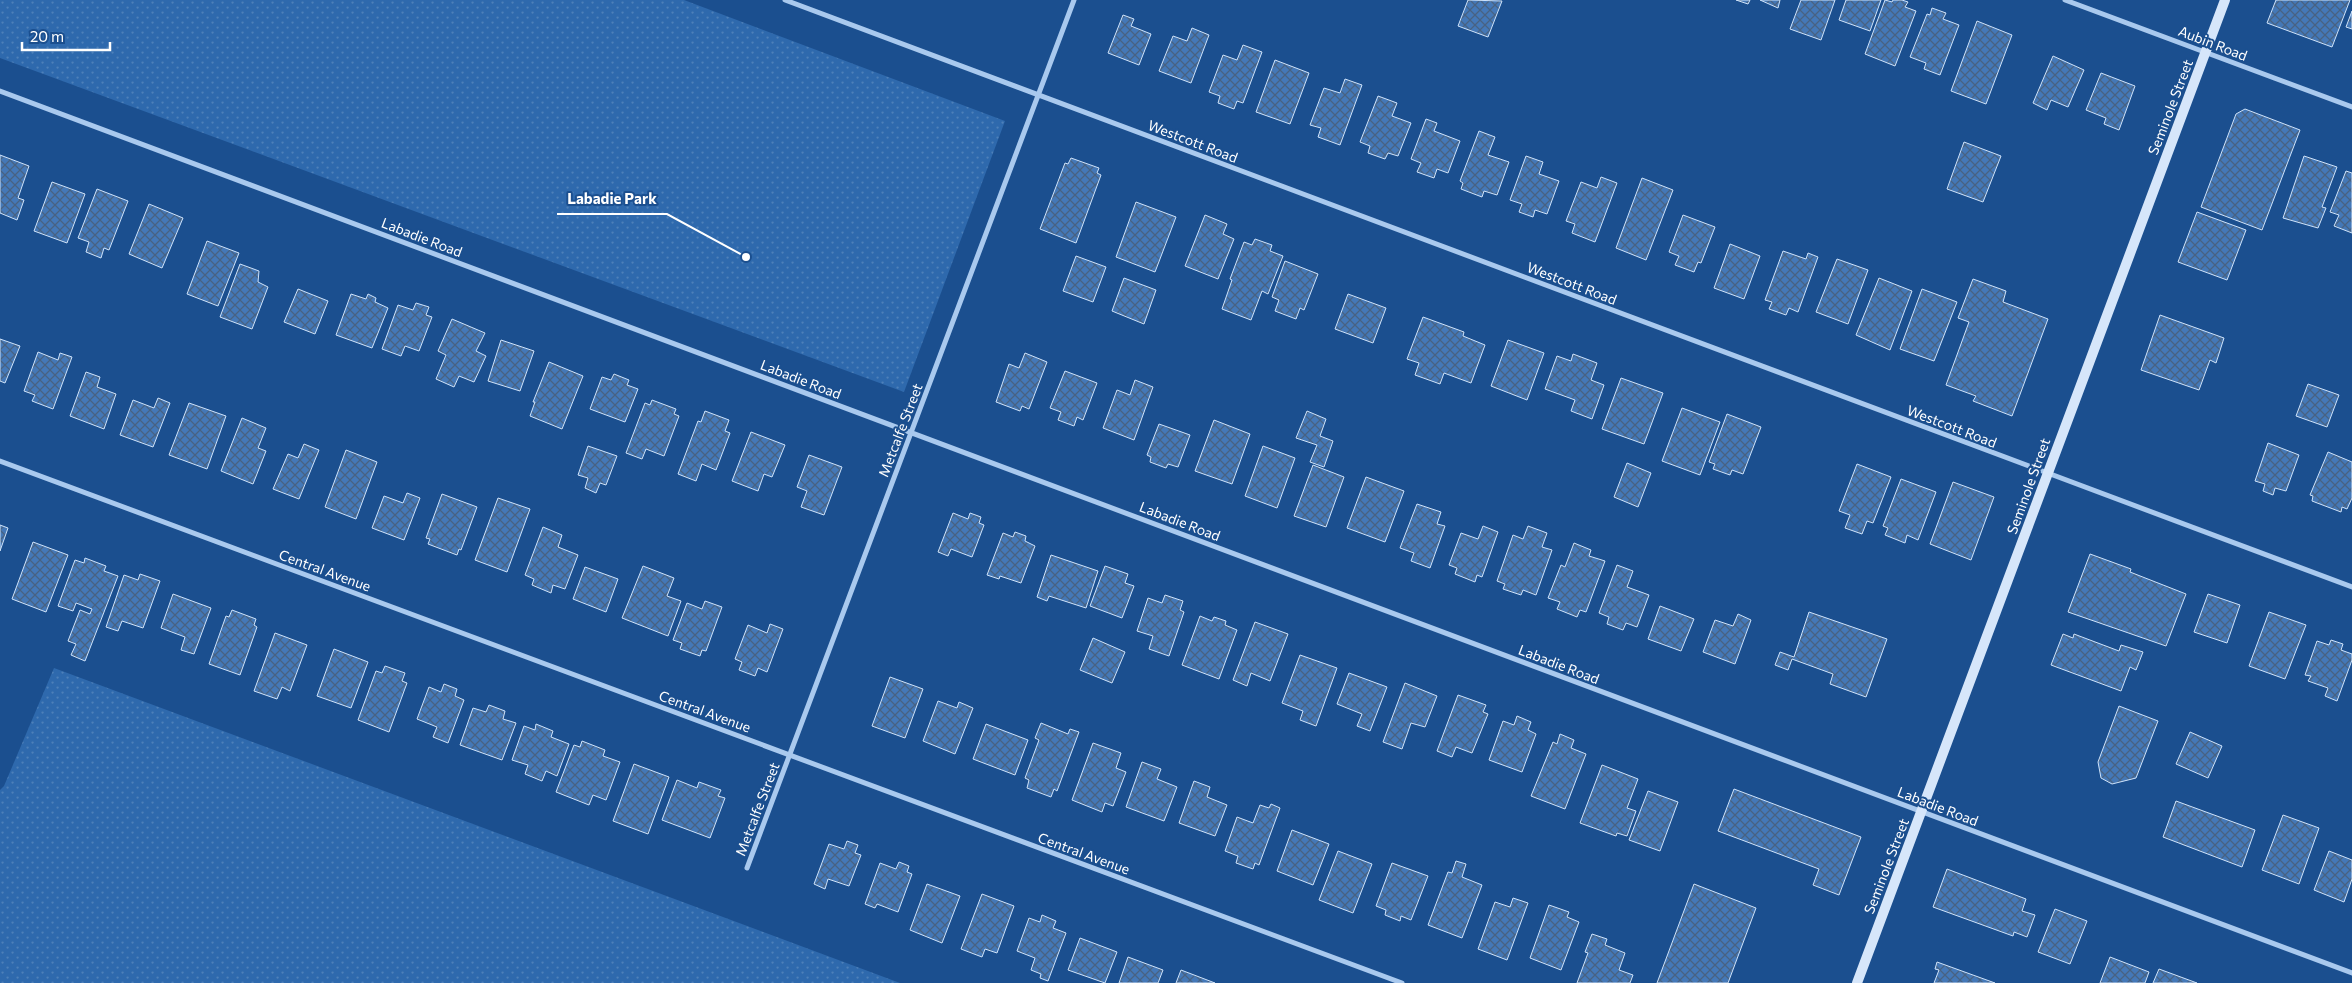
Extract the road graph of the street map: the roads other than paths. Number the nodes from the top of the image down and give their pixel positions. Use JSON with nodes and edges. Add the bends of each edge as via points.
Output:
{"nodes":[{"id":1,"x":785,"y":0,"type":"edge"},
{"id":2,"x":1074,"y":0,"type":"edge"},
{"id":3,"x":2066,"y":0,"type":"edge"},
{"id":4,"x":2225,"y":0,"type":"edge"},
{"id":5,"x":2205,"y":52,"type":"junction"},
{"id":6,"x":0,"y":91,"type":"edge"},
{"id":7,"x":1039,"y":95,"type":"junction"},
{"id":8,"x":2352,"y":107,"type":"edge"},
{"id":9,"x":911,"y":432,"type":"junction"},
{"id":10,"x":0,"y":461,"type":"edge"},
{"id":11,"x":2047,"y":473,"type":"junction"},
{"id":12,"x":2352,"y":587,"type":"edge"},
{"id":13,"x":789,"y":755,"type":"junction"},
{"id":14,"x":1922,"y":811,"type":"junction"},
{"id":15,"x":747,"y":868,"type":"dead end"},
{"id":16,"x":2352,"y":973,"type":"edge"},
{"id":17,"x":1402,"y":983,"type":"edge"},
{"id":18,"x":1857,"y":983,"type":"edge"}],
"edges":[{"from":1,"to":7,"type":"street","name":"Westcott Road"},
{"from":2,"to":7,"type":"street","name":"Metcalfe Street"},
{"from":3,"to":5,"type":"street","name":"Aubin Road"},
{"from":4,"to":5,"type":"street","name":"Seminole Street"},
{"from":5,"to":8,"type":"street","name":"Aubin Road"},
{"from":5,"to":11,"type":"street","name":"Seminole Street"},
{"from":6,"to":9,"type":"street","name":"Labadie Road"},
{"from":7,"to":9,"type":"street","name":"Metcalfe Street"},
{"from":7,"to":11,"type":"street","name":"Westcott Road"},
{"from":9,"to":13,"type":"street","name":"Metcalfe Street"},
{"from":9,"to":14,"type":"street","name":"Labadie Road"},
{"from":10,"to":13,"type":"street","name":"Central Avenue"},
{"from":11,"to":12,"type":"street","name":"Westcott Road"},
{"from":11,"to":14,"type":"street","name":"Seminole Street"},
{"from":13,"to":15,"type":"street","name":"Metcalfe Street"},
{"from":13,"to":17,"type":"street","name":"Central Avenue"},
{"from":14,"to":16,"type":"street","name":"Labadie Road"},
{"from":14,"to":18,"type":"street","name":"Seminole Street"}]}
